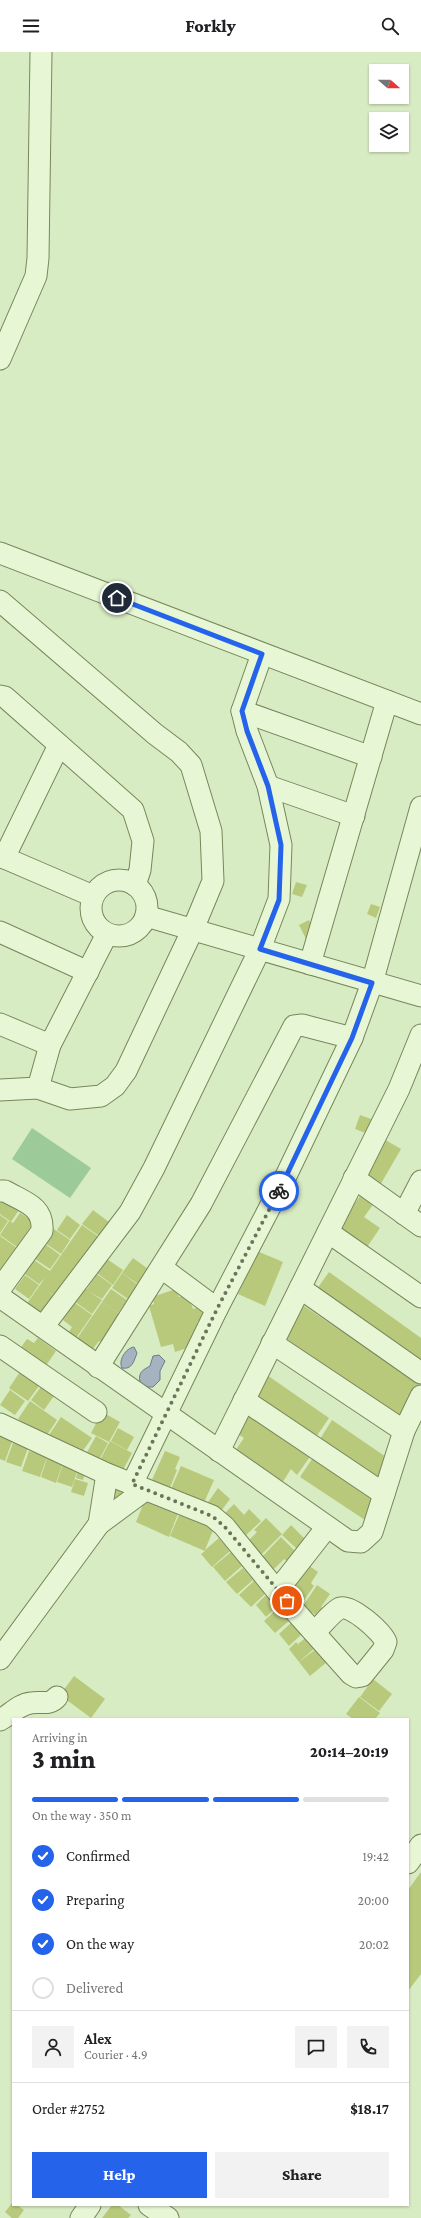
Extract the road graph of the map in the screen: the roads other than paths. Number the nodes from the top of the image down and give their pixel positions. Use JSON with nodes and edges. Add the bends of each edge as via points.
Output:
{"nodes":[{"id":1,"x":41,"y":52,"type":"edge"},
{"id":2,"x":0,"y":359,"type":"edge"},
{"id":3,"x":0,"y":553,"type":"edge"},
{"id":4,"x":0,"y":601,"type":"edge"},
{"id":5,"x":262,"y":654,"type":"junction"},
{"id":6,"x":0,"y":696,"type":"edge"},
{"id":7,"x":387,"y":701,"type":"junction"},
{"id":8,"x":242,"y":711,"type":"junction"},
{"id":9,"x":421,"y":714,"type":"edge"},
{"id":10,"x":59,"y":744,"type":"junction"},
{"id":11,"x":371,"y":757,"type":"junction"},
{"id":12,"x":268,"y":786,"type":"junction"},
{"id":13,"x":421,"y":807,"type":"edge"},
{"id":14,"x":354,"y":816,"type":"junction"},
{"id":15,"x":2,"y":857,"type":"edge"},
{"id":16,"x":135,"y":885,"type":"junction"},
{"id":17,"x":93,"y":896,"type":"junction"},
{"id":18,"x":146,"y":916,"type":"junction"},
{"id":19,"x":193,"y":929,"type":"junction"},
{"id":20,"x":0,"y":932,"type":"edge"},
{"id":21,"x":107,"y":934,"type":"junction"},
{"id":22,"x":260,"y":949,"type":"junction"},
{"id":23,"x":310,"y":964,"type":"junction"},
{"id":24,"x":88,"y":972,"type":"junction"},
{"id":25,"x":372,"y":983,"type":"junction"},
{"id":26,"x":421,"y":996,"type":"edge"},
{"id":27,"x":0,"y":1024,"type":"edge"},
{"id":28,"x":421,"y":1035,"type":"edge"},
{"id":29,"x":352,"y":1038,"type":"junction"},
{"id":30,"x":50,"y":1046,"type":"junction"},
{"id":31,"x":38,"y":1088,"type":"junction"},
{"id":32,"x":0,"y":1090,"type":"edge"},
{"id":33,"x":354,"y":1178,"type":"junction"},
{"id":34,"x":421,"y":1181,"type":"edge"},
{"id":35,"x":0,"y":1191,"type":"edge"},
{"id":36,"x":404,"y":1214,"type":"junction"},
{"id":37,"x":421,"y":1226,"type":"edge"},
{"id":38,"x":328,"y":1232,"type":"junction"},
{"id":39,"x":162,"y":1268,"type":"junction"},
{"id":40,"x":300,"y":1288,"type":"junction"},
{"id":41,"x":0,"y":1289,"type":"edge"},
{"id":42,"x":0,"y":1297,"type":"edge"},
{"id":43,"x":421,"y":1297,"type":"edge"},
{"id":44,"x":217,"y":1309,"type":"junction"},
{"id":45,"x":43,"y":1327,"type":"junction"},
{"id":46,"x":272,"y":1343,"type":"junction"},
{"id":47,"x":0,"y":1346,"type":"edge"},
{"id":48,"x":98,"y":1367,"type":"junction"},
{"id":49,"x":421,"y":1373,"type":"edge"},
{"id":50,"x":421,"y":1396,"type":"edge"},
{"id":51,"x":244,"y":1400,"type":"junction"},
{"id":52,"x":96,"y":1412,"type":"dead end"},
{"id":53,"x":167,"y":1414,"type":"junction"},
{"id":54,"x":0,"y":1424,"type":"edge"},
{"id":55,"x":404,"y":1431,"type":"junction"},
{"id":56,"x":219,"y":1451,"type":"junction"},
{"id":57,"x":107,"y":1474,"type":"junction"},
{"id":58,"x":139,"y":1487,"type":"junction"},
{"id":59,"x":384,"y":1494,"type":"junction"},
{"id":60,"x":99,"y":1524,"type":"junction"},
{"id":61,"x":326,"y":1527,"type":"junction"},
{"id":62,"x":277,"y":1591,"type":"junction"},
{"id":63,"x":315,"y":1632,"type":"dead end"},
{"id":64,"x":0,"y":1659,"type":"edge"},
{"id":65,"x":57,"y":1697,"type":"dead end"},
{"id":66,"x":0,"y":1720,"type":"edge"},
{"id":67,"x":421,"y":1845,"type":"edge"},
{"id":68,"x":409,"y":1862,"type":"edge"},
{"id":69,"x":89,"y":2206,"type":"edge"},
{"id":70,"x":150,"y":2206,"type":"edge"},
{"id":71,"x":174,"y":2206,"type":"edge"},
{"id":72,"x":81,"y":2218,"type":"edge"},
{"id":73,"x":168,"y":2218,"type":"edge"}],
"edges":[{"from":1,"to":2,"type":"street","via":[[38,264],[36,276]]},
{"from":3,"to":5,"type":"street"},
{"from":4,"to":19,"type":"street","via":[[191,764],[211,831],[213,882]]},
{"from":5,"to":7,"type":"street"},
{"from":5,"to":8,"type":"street"},
{"from":6,"to":10,"type":"street","via":[[5,697]]},
{"from":7,"to":9,"type":"street"},
{"from":7,"to":11,"type":"street"},
{"from":8,"to":11,"type":"street"},
{"from":8,"to":12,"type":"street"},
{"from":10,"to":15,"type":"street"},
{"from":10,"to":16,"type":"street","via":[[133,810],[143,841],[140,870]]},
{"from":11,"to":14,"type":"street"},
{"from":12,"to":14,"type":"street"},
{"from":12,"to":22,"type":"street","via":[[281,845],[279,900]]},
{"from":13,"to":25,"type":"street"},
{"from":14,"to":23,"type":"street"},
{"from":15,"to":17,"type":"street"},
{"from":16,"to":17,"type":"street","via":[[124,880],[112,880],[101,886]]},
{"from":16,"to":18,"type":"street","via":[[146,899]]},
{"from":17,"to":21,"type":"street","via":[[91,911],[96,925]]},
{"from":18,"to":19,"type":"street"},
{"from":18,"to":21,"type":"street","via":[[137,929],[128,934]]},
{"from":19,"to":22,"type":"street"},
{"from":19,"to":31,"type":"street","via":[[116,1086],[101,1096],[70,1099]]},
{"from":20,"to":24,"type":"street"},
{"from":21,"to":24,"type":"street"},
{"from":22,"to":23,"type":"street"},
{"from":22,"to":45,"type":"street","via":[[154,1168],[130,1212]]},
{"from":23,"to":25,"type":"street"},
{"from":24,"to":30,"type":"street"},
{"from":25,"to":26,"type":"street"},
{"from":25,"to":29,"type":"street"},
{"from":27,"to":30,"type":"street"},
{"from":28,"to":33,"type":"street","via":[[399,1089]]},
{"from":29,"to":39,"type":"street","via":[[302,1025],[294,1026],[201,1204]]},
{"from":29,"to":44,"type":"street","via":[[284,1180]]},
{"from":30,"to":31,"type":"street"},
{"from":31,"to":32,"type":"street"},
{"from":33,"to":36,"type":"street"},
{"from":33,"to":38,"type":"street"},
{"from":34,"to":36,"type":"street"},
{"from":35,"to":41,"type":"street","via":[[5,1191],[37,1209],[43,1219],[42,1230]]},
{"from":36,"to":37,"type":"street"},
{"from":38,"to":40,"type":"street"},
{"from":38,"to":43,"type":"street"},
{"from":39,"to":44,"type":"street"},
{"from":39,"to":48,"type":"street"},
{"from":40,"to":46,"type":"street"},
{"from":40,"to":49,"type":"street"},
{"from":42,"to":45,"type":"street"},
{"from":44,"to":53,"type":"street"},
{"from":45,"to":48,"type":"street"},
{"from":46,"to":51,"type":"street"},
{"from":46,"to":55,"type":"street"},
{"from":47,"to":52,"type":"street"},
{"from":48,"to":53,"type":"street"},
{"from":50,"to":55,"type":"street"},
{"from":51,"to":56,"type":"street"},
{"from":51,"to":59,"type":"street"},
{"from":53,"to":56,"type":"street"},
{"from":53,"to":58,"type":"street"},
{"from":54,"to":57,"type":"street"},
{"from":55,"to":59,"type":"street"},
{"from":56,"to":61,"type":"street"},
{"from":57,"to":58,"type":"street"},
{"from":57,"to":60,"type":"street"},
{"from":58,"to":60,"type":"street"},
{"from":58,"to":62,"type":"street","via":[[212,1516],[224,1526]]},
{"from":59,"to":61,"type":"street","via":[[372,1532],[361,1542],[348,1541]]},
{"from":60,"to":64,"type":"street"},
{"from":61,"to":62,"type":"street"},
{"from":62,"to":63,"type":"street"},
{"from":65,"to":66,"type":"street","via":[[46,1704],[30,1703],[19,1706],[12,1714]]},
{"from":67,"to":68,"type":"street"},
{"from":69,"to":72,"type":"street"},
{"from":70,"to":73,"type":"street"},
{"from":71,"to":73,"type":"street"}]}
